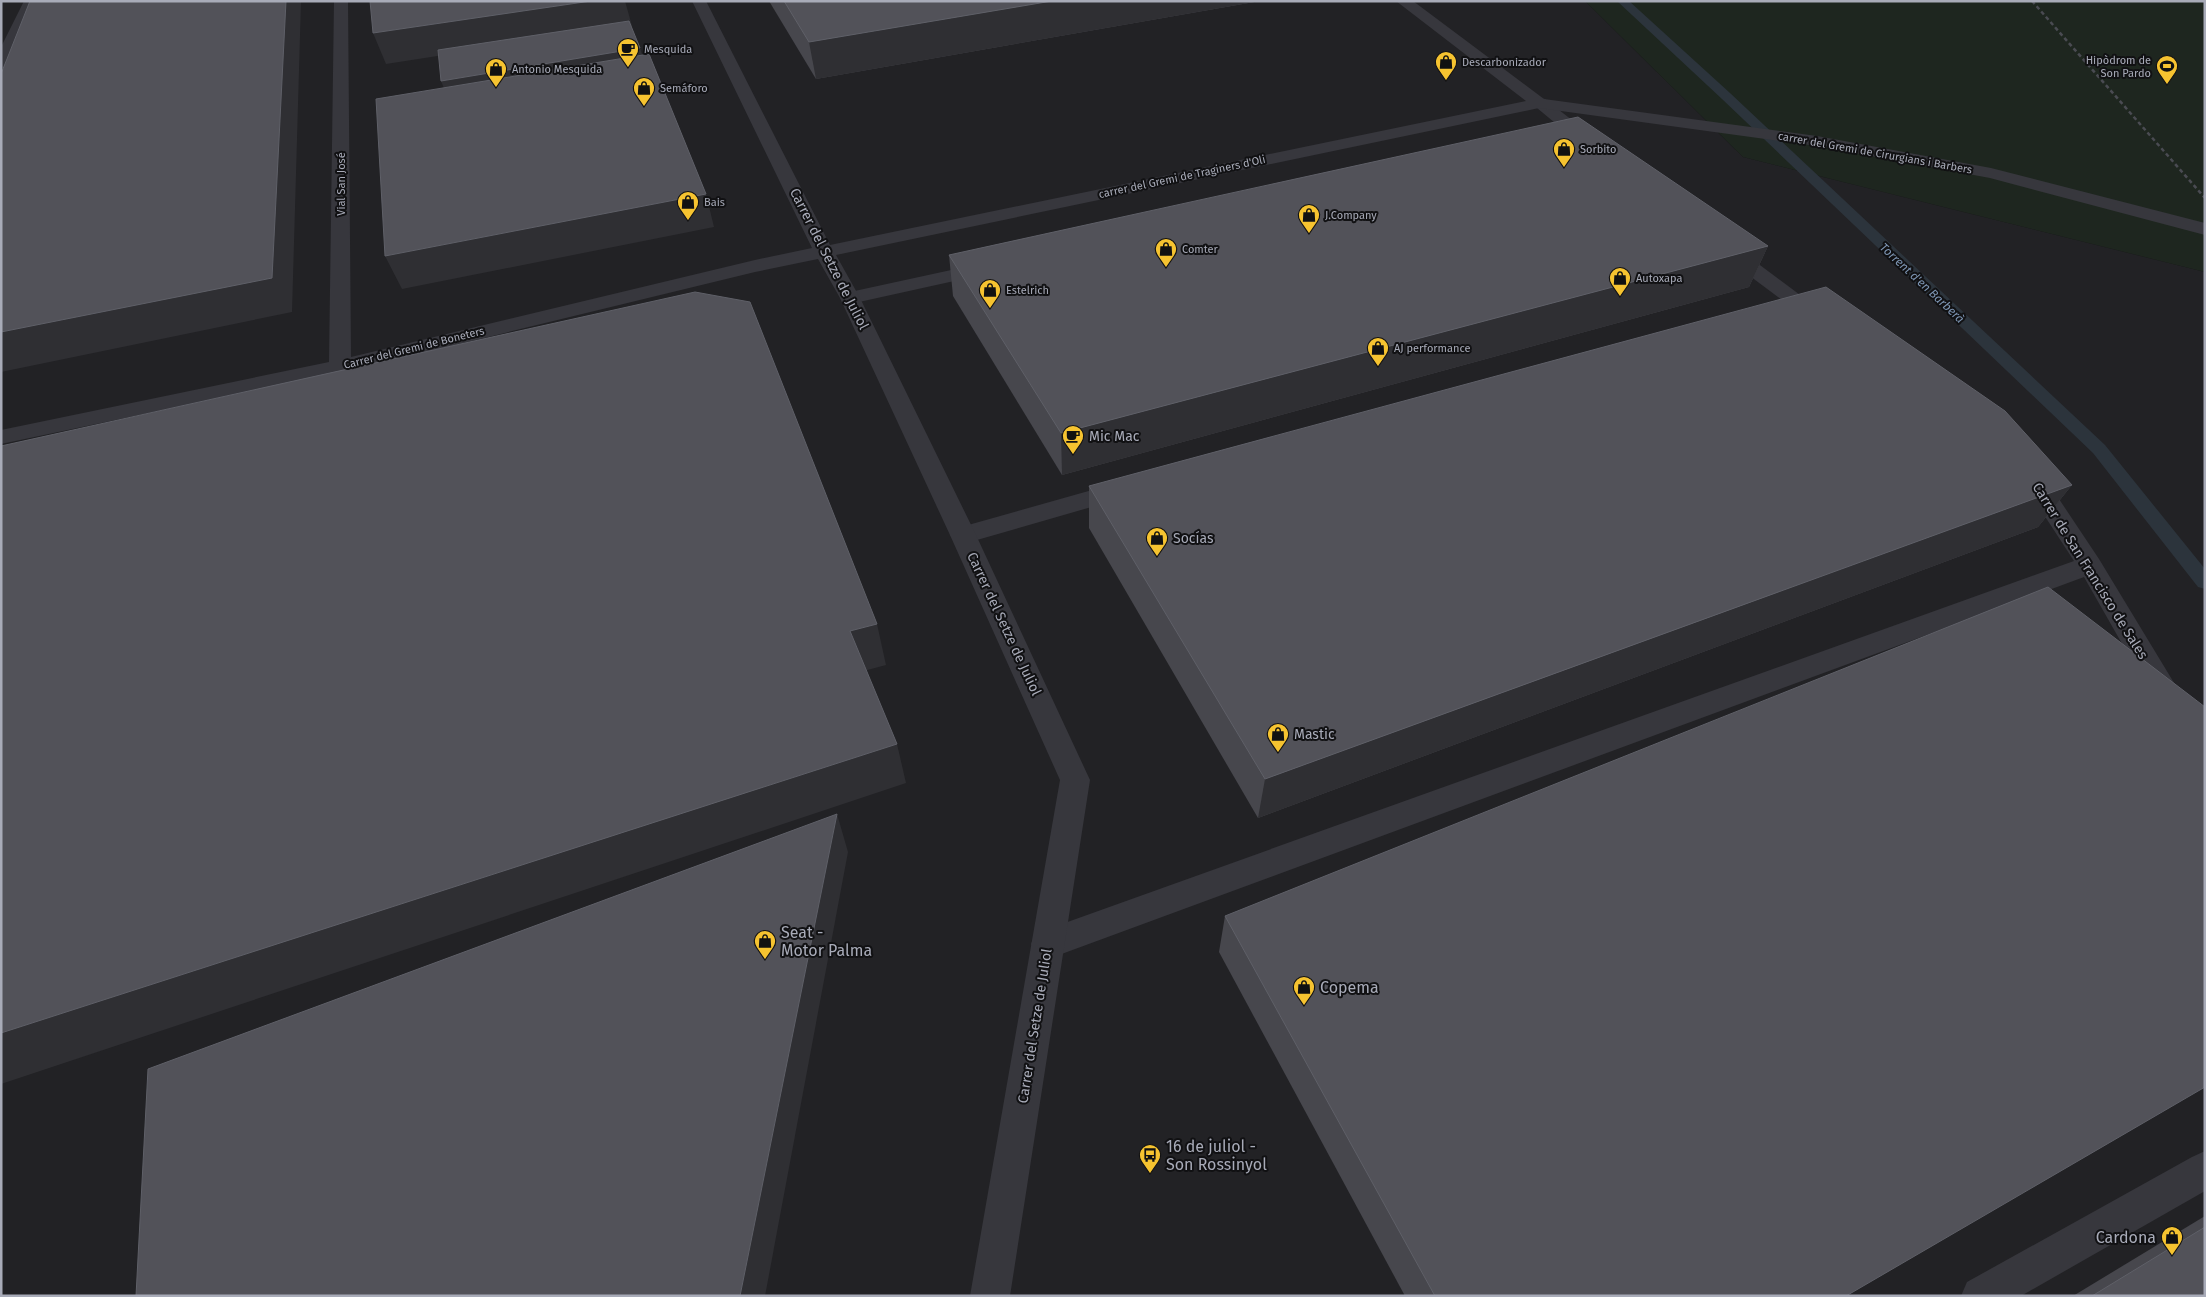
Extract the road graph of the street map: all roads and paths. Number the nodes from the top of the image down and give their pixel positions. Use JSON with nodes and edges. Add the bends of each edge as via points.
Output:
{"nodes":[{"id":1,"x":31,"y":1,"type":"edge"},
{"id":2,"x":341,"y":1,"type":"edge"},
{"id":3,"x":699,"y":1,"type":"edge"},
{"id":4,"x":1404,"y":1,"type":"edge"},
{"id":5,"x":1,"y":64,"type":"edge"},
{"id":6,"x":1539,"y":103,"type":"junction"},
{"id":7,"x":1556,"y":145,"type":"edge"},
{"id":8,"x":2205,"y":229,"type":"edge"},
{"id":9,"x":1708,"y":235,"type":"edge"},
{"id":10,"x":824,"y":252,"type":"junction"},
{"id":11,"x":1005,"y":264,"type":"edge"},
{"id":12,"x":850,"y":298,"type":"junction"},
{"id":13,"x":1792,"y":300,"type":"junction"},
{"id":14,"x":1764,"y":308,"type":"edge"},
{"id":15,"x":1841,"y":334,"type":"edge"},
{"id":16,"x":340,"y":366,"type":"junction"},
{"id":17,"x":1,"y":437,"type":"edge"},
{"id":18,"x":2019,"y":458,"type":"edge"},
{"id":19,"x":1144,"y":484,"type":"edge"},
{"id":20,"x":963,"y":535,"type":"junction"},
{"id":21,"x":2090,"y":565,"type":"junction"},
{"id":22,"x":2205,"y":761,"type":"edge"},
{"id":23,"x":1048,"y":944,"type":"junction"},
{"id":24,"x":2205,"y":1170,"type":"edge"},
{"id":25,"x":990,"y":1296,"type":"edge"},
{"id":26,"x":1981,"y":1296,"type":"edge"}],
"edges":[{"from":1,"to":5,"type":"street"},
{"from":2,"to":16,"type":"street","name":"Vial San José"},
{"from":3,"to":10,"type":"street","name":"Carrer del Setze de Juliol"},
{"from":4,"to":6,"type":"street"},
{"from":6,"to":7,"type":"street","via":[[1593,145]]},
{"from":6,"to":8,"type":"street","name":"carrer del Gremi de Cirurgians i Barbers","via":[[1817,141],[1991,173]]},
{"from":6,"to":10,"type":"street","name":"carrer del Gremi de Traginers d'Oli"},
{"from":9,"to":13,"type":"street"},
{"from":10,"to":12,"type":"street","name":"Carrer del Setze de Juliol"},
{"from":10,"to":16,"type":"street","name":"Carrer del Gremi de Boneters"},
{"from":11,"to":12,"type":"street"},
{"from":12,"to":20,"type":"street","name":"Carrer del Setze de Juliol"},
{"from":13,"to":14,"type":"street"},
{"from":13,"to":15,"type":"street"},
{"from":16,"to":17,"type":"street","name":"Carrer del Gremi de Boneters"},
{"from":18,"to":21,"type":"street","name":"Carrer de San Francisco de Sales"},
{"from":19,"to":20,"type":"street"},
{"from":20,"to":23,"type":"street","name":"Carrer del Setze de Juliol","via":[[1075,780]]},
{"from":21,"to":22,"type":"street","name":"Carrer de San Francisco de Sales"},
{"from":21,"to":23,"type":"street"},
{"from":23,"to":25,"type":"street","name":"Carrer del Setze de Juliol"},
{"from":24,"to":26,"type":"street"}]}
